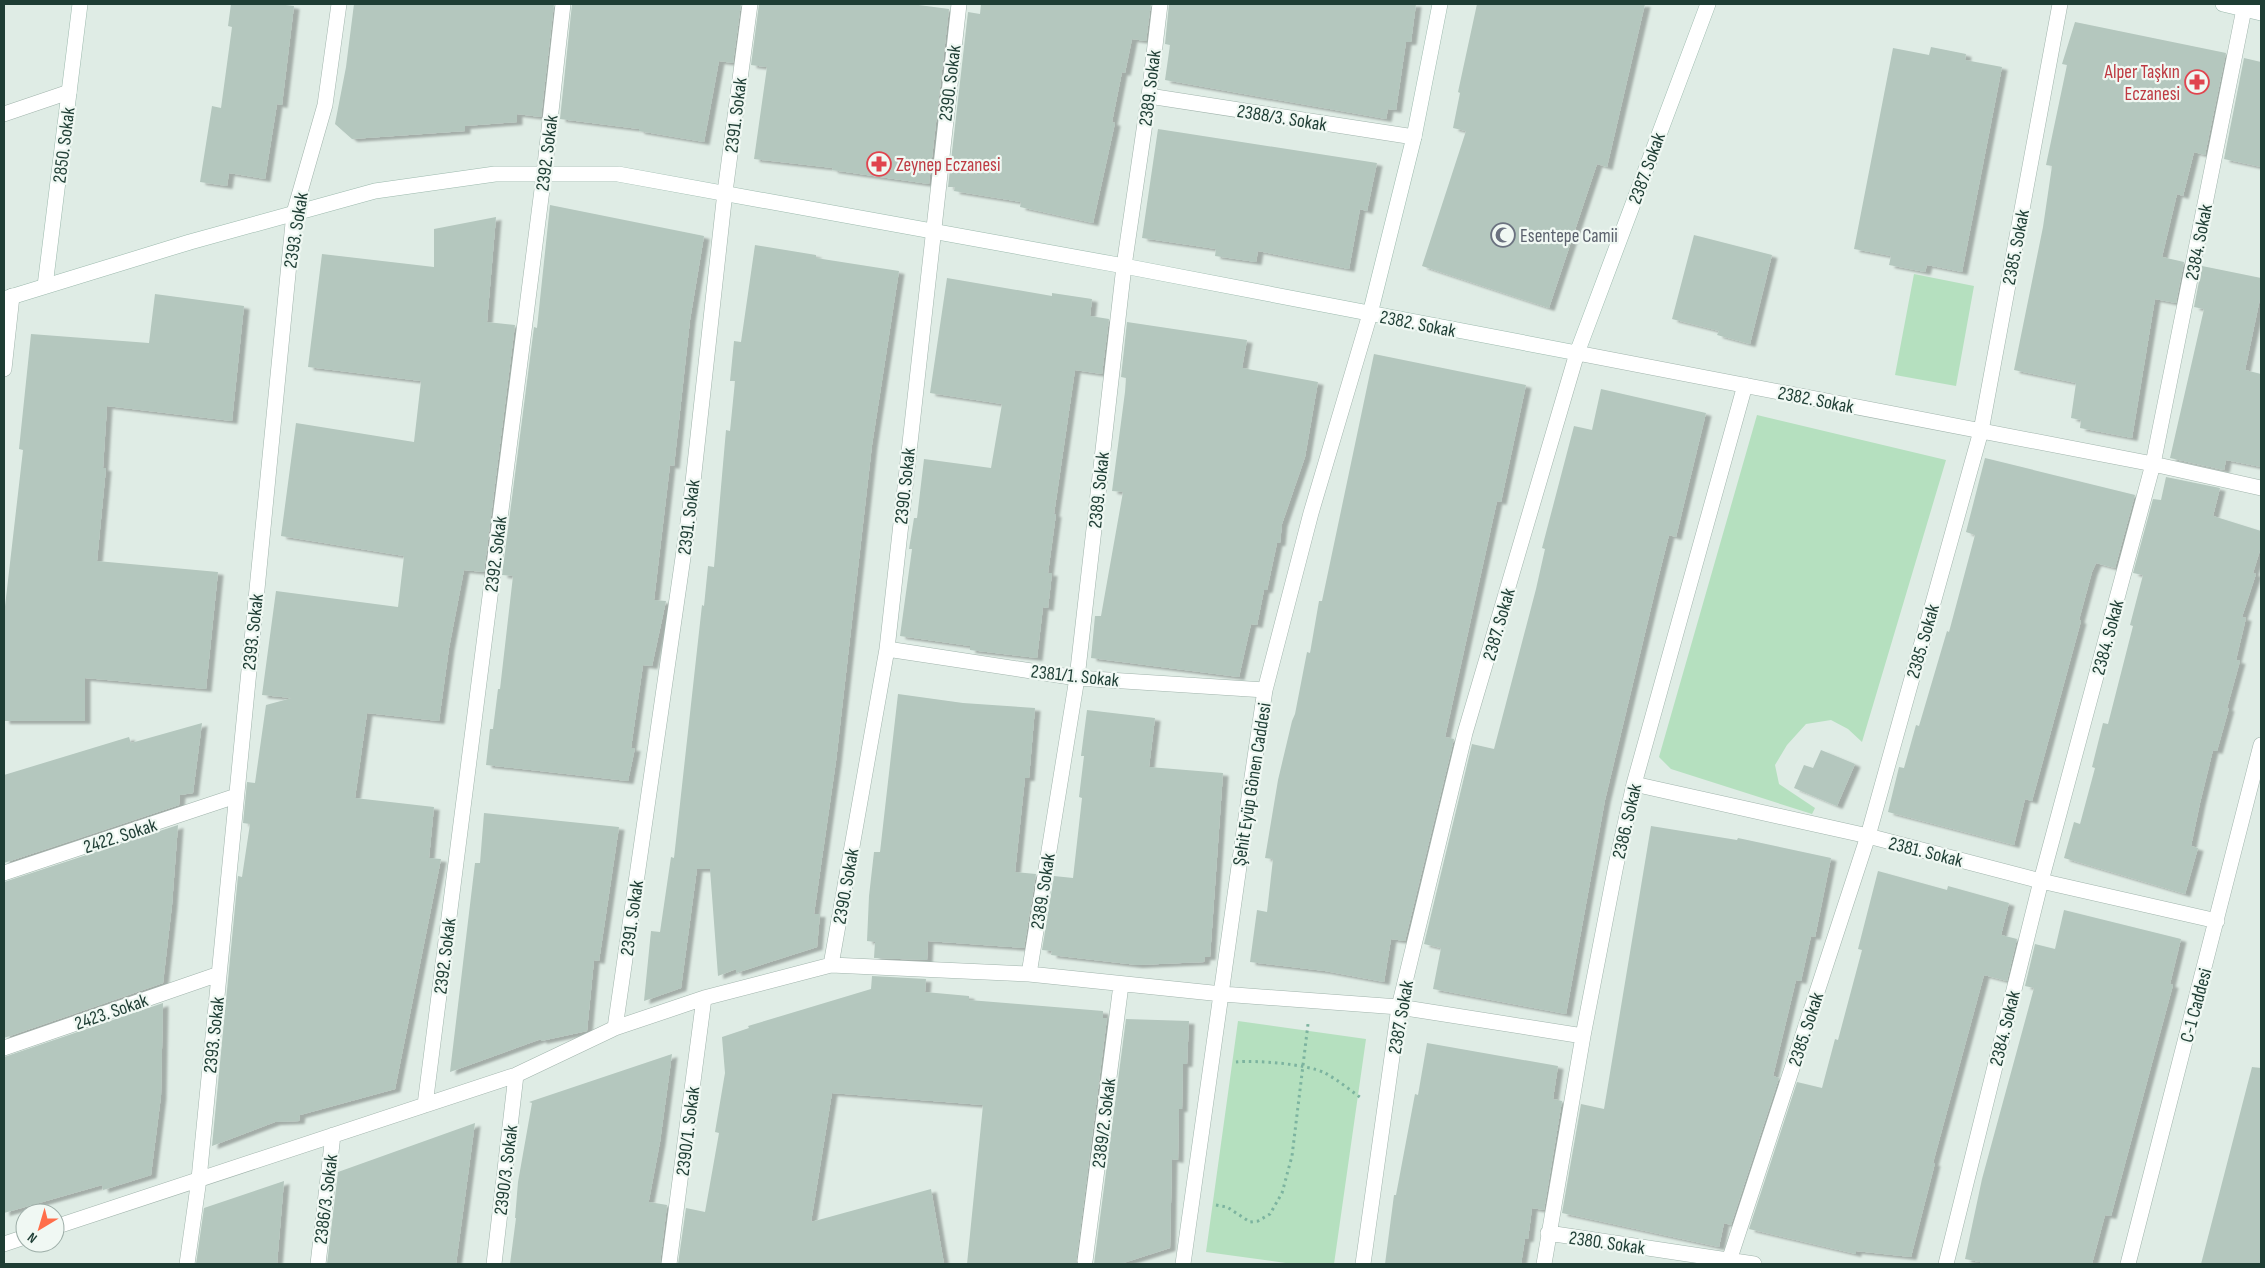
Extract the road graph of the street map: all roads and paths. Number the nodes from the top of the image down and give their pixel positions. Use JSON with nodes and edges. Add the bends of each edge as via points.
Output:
{"nodes":[{"id":1,"x":80,"y":4,"type":"edge"},
{"id":2,"x":338,"y":4,"type":"edge"},
{"id":3,"x":563,"y":4,"type":"edge"},
{"id":4,"x":750,"y":4,"type":"edge"},
{"id":5,"x":958,"y":4,"type":"edge"},
{"id":6,"x":1160,"y":4,"type":"edge"},
{"id":7,"x":1440,"y":4,"type":"edge"},
{"id":8,"x":1708,"y":4,"type":"edge"},
{"id":9,"x":2060,"y":4,"type":"edge"},
{"id":10,"x":2223,"y":4,"type":"edge"},
{"id":11,"x":2245,"y":6,"type":"edge"},
{"id":12,"x":2261,"y":13,"type":"edge"},
{"id":13,"x":69,"y":92,"type":"junction"},
{"id":14,"x":1149,"y":96,"type":"junction"},
{"id":15,"x":4,"y":114,"type":"edge"},
{"id":16,"x":1414,"y":138,"type":"junction"},
{"id":17,"x":544,"y":174,"type":"junction"},
{"id":18,"x":725,"y":192,"type":"junction"},
{"id":19,"x":294,"y":213,"type":"junction"},
{"id":20,"x":932,"y":232,"type":"junction"},
{"id":21,"x":1124,"y":266,"type":"junction"},
{"id":22,"x":45,"y":286,"type":"junction"},
{"id":23,"x":8,"y":297,"type":"edge"},
{"id":24,"x":1370,"y":314,"type":"junction"},
{"id":25,"x":1577,"y":353,"type":"junction"},
{"id":26,"x":4,"y":369,"type":"edge"},
{"id":27,"x":1745,"y":385,"type":"junction"},
{"id":28,"x":1981,"y":432,"type":"junction"},
{"id":29,"x":2153,"y":464,"type":"junction"},
{"id":30,"x":2261,"y":488,"type":"edge"},
{"id":31,"x":886,"y":649,"type":"junction"},
{"id":32,"x":1077,"y":678,"type":"junction"},
{"id":33,"x":1265,"y":690,"type":"junction"},
{"id":34,"x":2261,"y":745,"type":"edge"},
{"id":35,"x":1634,"y":784,"type":"junction"},
{"id":36,"x":236,"y":796,"type":"junction"},
{"id":37,"x":1868,"y":836,"type":"junction"},
{"id":38,"x":4,"y":873,"type":"edge"},
{"id":39,"x":2041,"y":881,"type":"junction"},
{"id":40,"x":2217,"y":921,"type":"junction"},
{"id":41,"x":831,"y":965,"type":"junction"},
{"id":42,"x":219,"y":974,"type":"junction"},
{"id":43,"x":1028,"y":974,"type":"junction"},
{"id":44,"x":1121,"y":985,"type":"junction"},
{"id":45,"x":1222,"y":994,"type":"junction"},
{"id":46,"x":704,"y":998,"type":"junction"},
{"id":47,"x":1311,"y":1001,"type":"junction"},
{"id":48,"x":1399,"y":1007,"type":"junction"},
{"id":49,"x":615,"y":1028,"type":"junction"},
{"id":50,"x":1583,"y":1036,"type":"junction"},
{"id":51,"x":4,"y":1048,"type":"edge"},
{"id":52,"x":1212,"y":1065,"type":"junction"},
{"id":53,"x":1301,"y":1067,"type":"junction"},
{"id":54,"x":516,"y":1076,"type":"junction"},
{"id":55,"x":425,"y":1105,"type":"junction"},
{"id":56,"x":1384,"y":1118,"type":"junction"},
{"id":57,"x":333,"y":1134,"type":"junction"},
{"id":58,"x":199,"y":1178,"type":"junction"},
{"id":59,"x":1192,"y":1200,"type":"junction"},
{"id":60,"x":65,"y":1224,"type":"edge"},
{"id":61,"x":1548,"y":1233,"type":"junction"},
{"id":62,"x":1085,"y":1261,"type":"dead end"},
{"id":63,"x":1728,"y":1262,"type":"edge"},
{"id":64,"x":187,"y":1264,"type":"edge"},
{"id":65,"x":318,"y":1264,"type":"edge"},
{"id":66,"x":494,"y":1264,"type":"edge"},
{"id":67,"x":669,"y":1264,"type":"edge"},
{"id":68,"x":1183,"y":1264,"type":"edge"},
{"id":69,"x":1363,"y":1264,"type":"edge"},
{"id":70,"x":1544,"y":1264,"type":"edge"},
{"id":71,"x":1754,"y":1264,"type":"edge"},
{"id":72,"x":1946,"y":1264,"type":"edge"},
{"id":73,"x":2128,"y":1264,"type":"edge"}],
"edges":[{"from":1,"to":13,"type":"street","name":"2850. Sokak"},
{"from":2,"to":19,"type":"street","name":"2393. Sokak","via":[[325,105]]},
{"from":3,"to":17,"type":"street","name":"2392. Sokak"},
{"from":4,"to":18,"type":"street","name":"2391. Sokak"},
{"from":5,"to":20,"type":"street","name":"2390. Sokak"},
{"from":6,"to":14,"type":"street","name":"2389. Sokak"},
{"from":7,"to":16,"type":"street","name":"Şehit Eyüp Gönen Caddesi"},
{"from":8,"to":25,"type":"street","name":"2387. Sokak"},
{"from":9,"to":28,"type":"street","name":"2385. Sokak"},
{"from":10,"to":11,"type":"street"},
{"from":11,"to":12,"type":"street"},
{"from":11,"to":29,"type":"street","name":"2384. Sokak"},
{"from":13,"to":15,"type":"street"},
{"from":13,"to":22,"type":"street","name":"2850. Sokak"},
{"from":14,"to":16,"type":"street","name":"2388/3. Sokak"},
{"from":14,"to":21,"type":"street","name":"2389. Sokak"},
{"from":16,"to":24,"type":"street","name":"Şehit Eyüp Gönen Caddesi"},
{"from":17,"to":18,"type":"street","name":"2382. Sokak","via":[[618,174]]},
{"from":17,"to":19,"type":"street","name":"2382. Sokak","via":[[495,174],[375,191]]},
{"from":17,"to":55,"type":"street","name":"2392. Sokak"},
{"from":18,"to":20,"type":"street","name":"2382. Sokak"},
{"from":18,"to":49,"type":"street","name":"2391. Sokak","via":[[690,509]]},
{"from":19,"to":22,"type":"street","name":"2382. Sokak"},
{"from":19,"to":36,"type":"street","name":"2393. Sokak"},
{"from":20,"to":21,"type":"street","name":"2382. Sokak"},
{"from":20,"to":31,"type":"street","name":"2390. Sokak"},
{"from":21,"to":24,"type":"street","name":"2382. Sokak"},
{"from":21,"to":32,"type":"street","name":"2389. Sokak"},
{"from":22,"to":23,"type":"street","name":"2382. Sokak"},
{"from":23,"to":26,"type":"street"},
{"from":24,"to":25,"type":"street","name":"2382. Sokak"},
{"from":24,"to":33,"type":"street","name":"Şehit Eyüp Gönen Caddesi","via":[[1311,513]]},
{"from":25,"to":27,"type":"street","name":"2382. Sokak"},
{"from":25,"to":48,"type":"street","name":"2387. Sokak","via":[[1465,733]]},
{"from":27,"to":28,"type":"street","name":"2382. Sokak"},
{"from":27,"to":35,"type":"street","name":"2386. Sokak"},
{"from":28,"to":29,"type":"street","name":"2382. Sokak"},
{"from":28,"to":37,"type":"street","name":"2385. Sokak"},
{"from":29,"to":30,"type":"street","name":"2382. Sokak"},
{"from":29,"to":39,"type":"street","name":"2384. Sokak"},
{"from":31,"to":32,"type":"street","name":"2381/1. Sokak"},
{"from":31,"to":41,"type":"street","name":"2390. Sokak"},
{"from":32,"to":33,"type":"street","name":"2381/1. Sokak"},
{"from":32,"to":43,"type":"street","name":"2389. Sokak"},
{"from":33,"to":45,"type":"street","name":"Şehit Eyüp Gönen Caddesi"},
{"from":34,"to":40,"type":"street","name":"C-1 Caddesi"},
{"from":35,"to":37,"type":"street","name":"2381. Sokak"},
{"from":35,"to":50,"type":"street","name":"2386. Sokak"},
{"from":36,"to":38,"type":"street","name":"2422. Sokak"},
{"from":36,"to":42,"type":"street","name":"2393. Sokak"},
{"from":37,"to":39,"type":"street","name":"2381. Sokak"},
{"from":37,"to":63,"type":"street","name":"2385. Sokak"},
{"from":39,"to":40,"type":"street","name":"2381. Sokak"},
{"from":39,"to":72,"type":"street","name":"2384. Sokak"},
{"from":40,"to":73,"type":"street","name":"C-1 Caddesi"},
{"from":41,"to":43,"type":"street"},
{"from":41,"to":46,"type":"street"},
{"from":42,"to":51,"type":"street","name":"2423. Sokak"},
{"from":42,"to":58,"type":"street","name":"2393. Sokak"},
{"from":43,"to":44,"type":"street"},
{"from":44,"to":45,"type":"street"},
{"from":44,"to":62,"type":"street","name":"2389/2. Sokak"},
{"from":45,"to":47,"type":"street"},
{"from":45,"to":52,"type":"street","name":"Şehit Eyüp Gönen Caddesi"},
{"from":46,"to":49,"type":"street"},
{"from":46,"to":67,"type":"street","name":"2390/1. Sokak"},
{"from":47,"to":48,"type":"street"},
{"from":47,"to":53,"type":"path"},
{"from":48,"to":50,"type":"street"},
{"from":48,"to":56,"type":"street","name":"2387. Sokak"},
{"from":49,"to":54,"type":"street"},
{"from":50,"to":61,"type":"street","name":"2386. Sokak"},
{"from":52,"to":53,"type":"path","via":[[1252,1061]]},
{"from":52,"to":59,"type":"street","name":"Şehit Eyüp Gönen Caddesi"},
{"from":53,"to":56,"type":"path","via":[[1324,1073],[1351,1090]]},
{"from":53,"to":59,"type":"path","via":[[1292,1156],[1282,1193],[1270,1214],[1250,1222],[1227,1207]]},
{"from":54,"to":55,"type":"street"},
{"from":54,"to":66,"type":"street","name":"2390/3. Sokak"},
{"from":55,"to":57,"type":"street"},
{"from":56,"to":69,"type":"street","name":"2387. Sokak"},
{"from":57,"to":58,"type":"street"},
{"from":57,"to":65,"type":"street","name":"2386/3. Sokak"},
{"from":58,"to":60,"type":"street"},
{"from":58,"to":64,"type":"street","name":"2393. Sokak"},
{"from":59,"to":68,"type":"street","name":"Şehit Eyüp Gönen Caddesi"},
{"from":61,"to":63,"type":"street","name":"2380. Sokak"},
{"from":61,"to":70,"type":"street","name":"2386. Sokak"},
{"from":63,"to":71,"type":"street","name":"2380. Sokak"}]}
